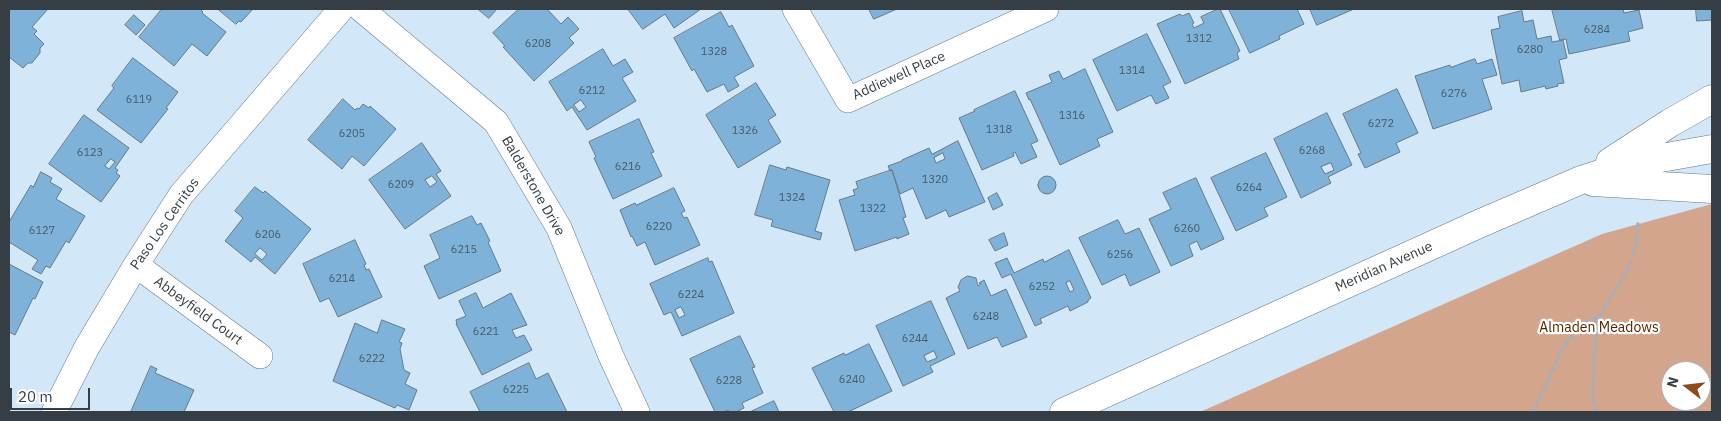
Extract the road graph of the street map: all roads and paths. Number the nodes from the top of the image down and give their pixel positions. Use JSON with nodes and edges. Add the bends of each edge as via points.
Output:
{"nodes":[{"id":1,"x":341,"y":9,"type":"edge"},
{"id":2,"x":361,"y":9,"type":"edge"},
{"id":3,"x":795,"y":9,"type":"edge"},
{"id":4,"x":1046,"y":9,"type":"edge"},
{"id":5,"x":1712,"y":99,"type":"edge"},
{"id":6,"x":1712,"y":149,"type":"edge"},
{"id":7,"x":1581,"y":180,"type":"junction"},
{"id":8,"x":1712,"y":189,"type":"edge"},
{"id":9,"x":1638,"y":222,"type":"dead end"},
{"id":10,"x":136,"y":265,"type":"junction"},
{"id":11,"x":1600,"y":316,"type":"junction"},
{"id":12,"x":260,"y":356,"type":"dead end"},
{"id":13,"x":54,"y":412,"type":"edge"},
{"id":14,"x":637,"y":412,"type":"edge"},
{"id":15,"x":1064,"y":412,"type":"edge"},
{"id":16,"x":1532,"y":412,"type":"edge"},
{"id":17,"x":1596,"y":412,"type":"edge"}],
"edges":[{"from":1,"to":10,"type":"street","name":"Paso Los Cerritos","via":[[181,195]]},
{"from":2,"to":14,"type":"street","name":"Balderstone Drive","via":[[496,122],[560,228]]},
{"from":3,"to":4,"type":"street","name":"Addiewell Place","via":[[848,100]]},
{"from":5,"to":7,"type":"street"},
{"from":6,"to":7,"type":"street","name":"Meridian Avenue","via":[[1638,162]]},
{"from":7,"to":8,"type":"street"},
{"from":7,"to":15,"type":"street","name":"Meridian Avenue"},
{"from":9,"to":11,"type":"path","via":[[1636,245],[1628,269]]},
{"from":10,"to":12,"type":"street","name":"Abbeyfield Court"},
{"from":10,"to":13,"type":"street","name":"Paso Los Cerritos","via":[[87,347]]},
{"from":11,"to":16,"type":"path","via":[[1582,324],[1562,349]]},
{"from":11,"to":17,"type":"path","via":[[1592,392]]}]}
